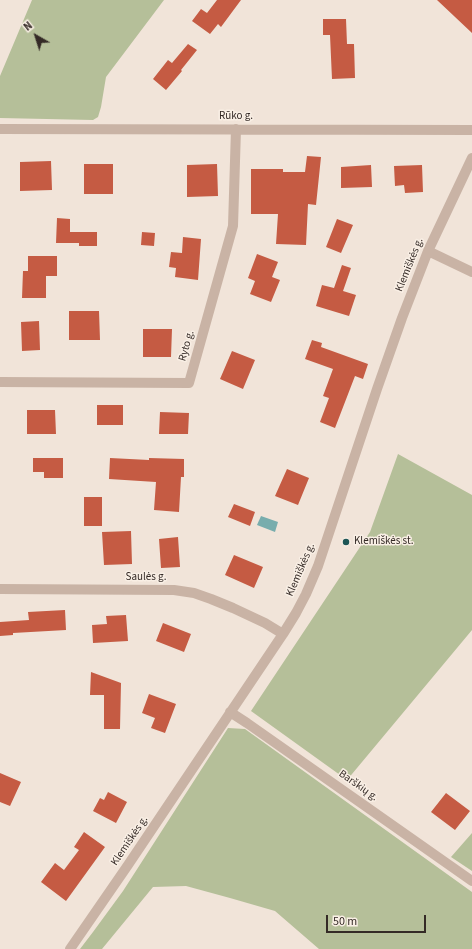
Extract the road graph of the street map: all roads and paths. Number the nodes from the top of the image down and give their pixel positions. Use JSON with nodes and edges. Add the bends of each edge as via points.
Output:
{"nodes":[{"id":1,"x":0,"y":129,"type":"edge"},
{"id":2,"x":236,"y":129,"type":"junction"},
{"id":3,"x":472,"y":130,"type":"edge"},
{"id":4,"x":472,"y":158,"type":"edge"},
{"id":5,"x":428,"y":251,"type":"junction"},
{"id":6,"x":472,"y":272,"type":"edge"},
{"id":7,"x":0,"y":382,"type":"edge"},
{"id":8,"x":0,"y":589,"type":"edge"},
{"id":9,"x":282,"y":634,"type":"junction"},
{"id":10,"x":230,"y":712,"type":"junction"},
{"id":11,"x":472,"y":881,"type":"edge"},
{"id":12,"x":70,"y":949,"type":"edge"}],
"edges":[{"from":1,"to":2,"type":"street","name":"Rūko g."},
{"from":2,"to":3,"type":"street","name":"Rūko g."},
{"from":2,"to":7,"type":"street","name":"Ryto g.","via":[[234,226],[189,383]]},
{"from":4,"to":5,"type":"street","name":"Klemiškės g."},
{"from":5,"to":6,"type":"street"},
{"from":5,"to":9,"type":"street","name":"Klemiškės g.","via":[[402,318],[318,566],[296,613]]},
{"from":8,"to":9,"type":"street","name":"Saulės g.","via":[[174,590],[194,593],[258,620]]},
{"from":9,"to":10,"type":"street","name":"Klemiškės g."},
{"from":10,"to":11,"type":"street","name":"Barškių g."},
{"from":10,"to":12,"type":"street","name":"Klemiškės g."}]}
